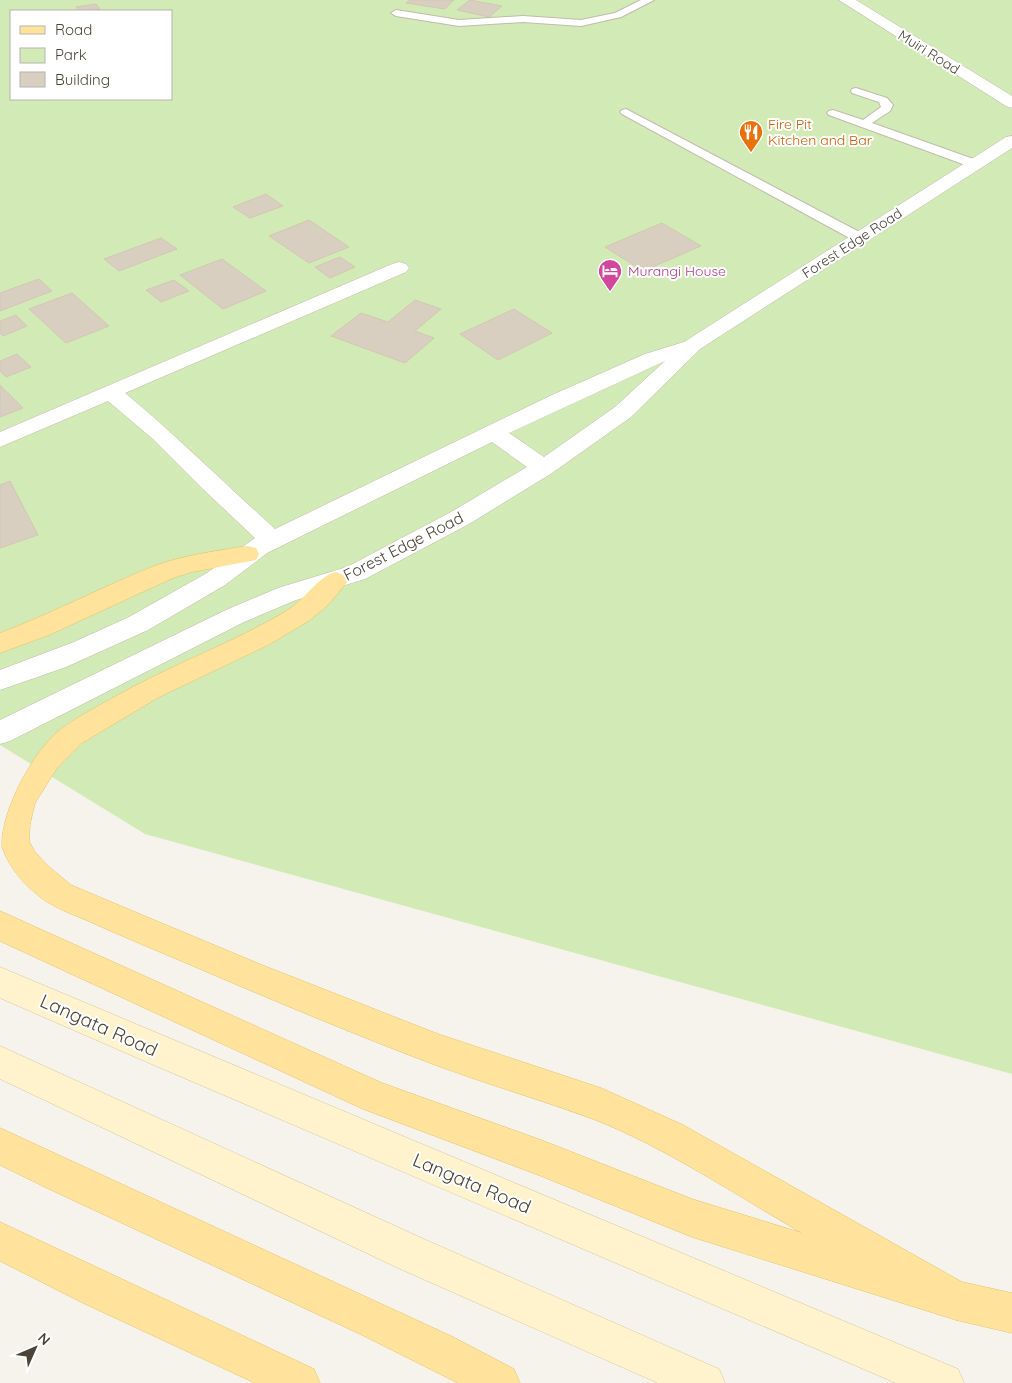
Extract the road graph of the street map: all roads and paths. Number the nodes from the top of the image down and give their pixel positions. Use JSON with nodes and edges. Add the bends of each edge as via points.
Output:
{"nodes":[{"id":1,"x":649,"y":0,"type":"edge"},
{"id":2,"x":846,"y":0,"type":"edge"},
{"id":3,"x":396,"y":13,"type":"dead end"},
{"id":4,"x":856,"y":91,"type":"dead end"},
{"id":5,"x":1012,"y":103,"type":"edge"},
{"id":6,"x":626,"y":112,"type":"dead end"},
{"id":7,"x":832,"y":113,"type":"dead end"},
{"id":8,"x":864,"y":124,"type":"junction"},
{"id":9,"x":1012,"y":141,"type":"edge"},
{"id":10,"x":975,"y":164,"type":"junction"},
{"id":11,"x":860,"y":238,"type":"junction"},
{"id":12,"x":399,"y":268,"type":"dead end"},
{"id":13,"x":693,"y":345,"type":"junction"},
{"id":14,"x":110,"y":392,"type":"junction"},
{"id":15,"x":494,"y":433,"type":"junction"},
{"id":16,"x":0,"y":440,"type":"edge"},
{"id":17,"x":544,"y":468,"type":"junction"},
{"id":18,"x":272,"y":540,"type":"junction"},
{"id":19,"x":247,"y":554,"type":"junction"},
{"id":20,"x":335,"y":581,"type":"junction"},
{"id":21,"x":0,"y":643,"type":"edge"},
{"id":22,"x":0,"y":680,"type":"edge"},
{"id":23,"x":0,"y":733,"type":"edge"},
{"id":24,"x":0,"y":925,"type":"edge"},
{"id":25,"x":0,"y":982,"type":"edge"},
{"id":26,"x":0,"y":1062,"type":"edge"},
{"id":27,"x":0,"y":1146,"type":"edge"},
{"id":28,"x":0,"y":1241,"type":"edge"},
{"id":29,"x":956,"y":1300,"type":"junction"},
{"id":30,"x":1012,"y":1313,"type":"edge"},
{"id":31,"x":300,"y":1383,"type":"edge"},
{"id":32,"x":500,"y":1383,"type":"edge"},
{"id":33,"x":705,"y":1383,"type":"edge"},
{"id":34,"x":944,"y":1383,"type":"edge"}],
"edges":[{"from":1,"to":3,"type":"lane","via":[[618,15],[581,23],[523,19],[459,23]]},
{"from":2,"to":5,"type":"street","name":"Muiri Road"},
{"from":4,"to":8,"type":"lane","via":[[883,100],[887,105]]},
{"from":6,"to":11,"type":"lane"},
{"from":7,"to":8,"type":"lane"},
{"from":8,"to":10,"type":"lane"},
{"from":9,"to":10,"type":"street","name":"Forest Edge Road"},
{"from":10,"to":11,"type":"street","name":"Forest Edge Road"},
{"from":11,"to":13,"type":"street","name":"Forest Edge Road"},
{"from":12,"to":14,"type":"street"},
{"from":13,"to":15,"type":"street","name":"Forest Edge Road","via":[[629,368]]},
{"from":13,"to":17,"type":"street","name":"Forest Edge Road","via":[[623,412]]},
{"from":14,"to":16,"type":"street"},
{"from":14,"to":18,"type":"street","via":[[161,434]]},
{"from":15,"to":17,"type":"street"},
{"from":15,"to":18,"type":"street","name":"Forest Edge Road"},
{"from":17,"to":20,"type":"street","name":"Forest Edge Road","via":[[460,518]]},
{"from":18,"to":19,"type":"street","name":"Forest Edge Road"},
{"from":19,"to":21,"type":"main road","via":[[164,572]]},
{"from":19,"to":22,"type":"street","name":"Forest Edge Road","via":[[217,578],[165,609],[78,650]]},
{"from":20,"to":23,"type":"street","name":"Forest Edge Road","via":[[287,594],[235,616]]},
{"from":20,"to":29,"type":"main road","via":[[301,614],[261,637],[149,690],[72,735],[47,760],[21,801],[14,840],[24,861],[60,894],[112,917],[436,1049],[601,1105],[670,1137]]},
{"from":24,"to":29,"type":"main road","via":[[375,1097],[692,1218]]},
{"from":25,"to":34,"type":"main road","name":"Langata Road"},
{"from":26,"to":33,"type":"main road","via":[[412,1254]]},
{"from":27,"to":32,"type":"main road","via":[[439,1351]]},
{"from":28,"to":31,"type":"main road"},
{"from":29,"to":30,"type":"main road"}]}
